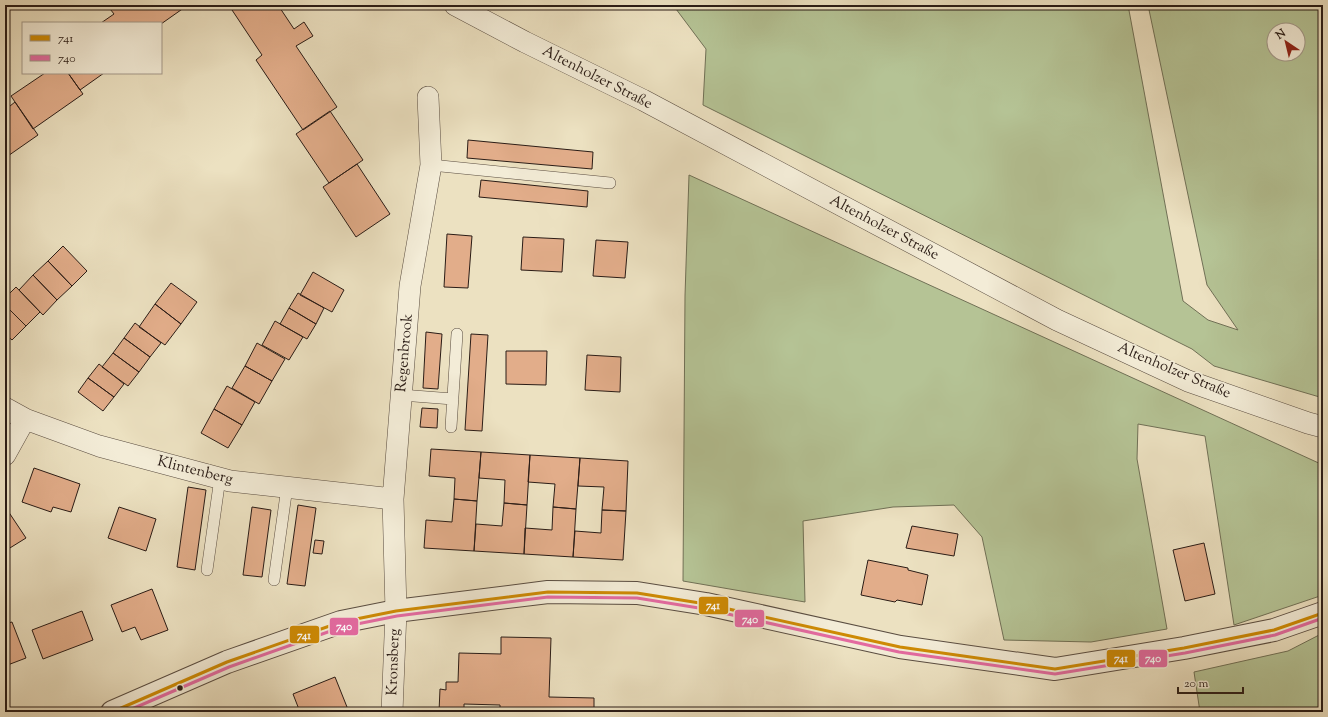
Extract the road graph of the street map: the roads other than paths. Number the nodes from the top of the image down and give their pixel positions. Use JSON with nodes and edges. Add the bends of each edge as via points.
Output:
{"nodes":[{"id":1,"x":455,"y":5,"type":"edge"},
{"id":2,"x":428,"y":97,"type":"dead end"},
{"id":3,"x":431,"y":165,"type":"junction"},
{"id":4,"x":610,"y":183,"type":"dead end"},
{"id":5,"x":457,"y":334,"type":"dead end"},
{"id":6,"x":401,"y":395,"type":"junction"},
{"id":7,"x":453,"y":399,"type":"junction"},
{"id":8,"x":5,"y":408,"type":"edge"},
{"id":9,"x":25,"y":419,"type":"junction"},
{"id":10,"x":451,"y":427,"type":"dead end"},
{"id":11,"x":1323,"y":427,"type":"edge"},
{"id":12,"x":5,"y":455,"type":"edge"},
{"id":13,"x":220,"y":478,"type":"junction"},
{"id":14,"x":287,"y":488,"type":"junction"},
{"id":15,"x":393,"y":499,"type":"junction"},
{"id":16,"x":207,"y":570,"type":"dead end"},
{"id":17,"x":274,"y":580,"type":"dead end"},
{"id":18,"x":396,"y":612,"type":"junction"},
{"id":19,"x":1323,"y":613,"type":"edge"},
{"id":20,"x":112,"y":712,"type":"edge"},
{"id":21,"x":392,"y":712,"type":"edge"}],
"edges":[{"from":1,"to":11,"type":"street","name":"Altenholzer Straße","via":[[643,100],[1057,320],[1188,381]]},
{"from":2,"to":3,"type":"street","name":"Regenbrook"},
{"from":3,"to":4,"type":"lane"},
{"from":3,"to":6,"type":"street","name":"Regenbrook","via":[[410,286]]},
{"from":5,"to":7,"type":"lane"},
{"from":6,"to":7,"type":"lane"},
{"from":6,"to":15,"type":"street","name":"Regenbrook"},
{"from":7,"to":10,"type":"lane"},
{"from":8,"to":9,"type":"street","name":"Klintenberg"},
{"from":9,"to":12,"type":"street"},
{"from":9,"to":13,"type":"street","name":"Klintenberg","via":[[98,446]]},
{"from":13,"to":14,"type":"street","name":"Klintenberg"},
{"from":13,"to":16,"type":"lane"},
{"from":14,"to":15,"type":"street","name":"Klintenberg"},
{"from":14,"to":17,"type":"lane"},
{"from":15,"to":18,"type":"street","name":"Regenbrook"},
{"from":18,"to":19,"type":"street","via":[[548,592],[637,592],[706,604],[900,647],[1055,669],[1274,630]]},
{"from":18,"to":20,"type":"street","via":[[340,622],[227,662]]},
{"from":18,"to":21,"type":"street","name":"Kronsberg"}]}
